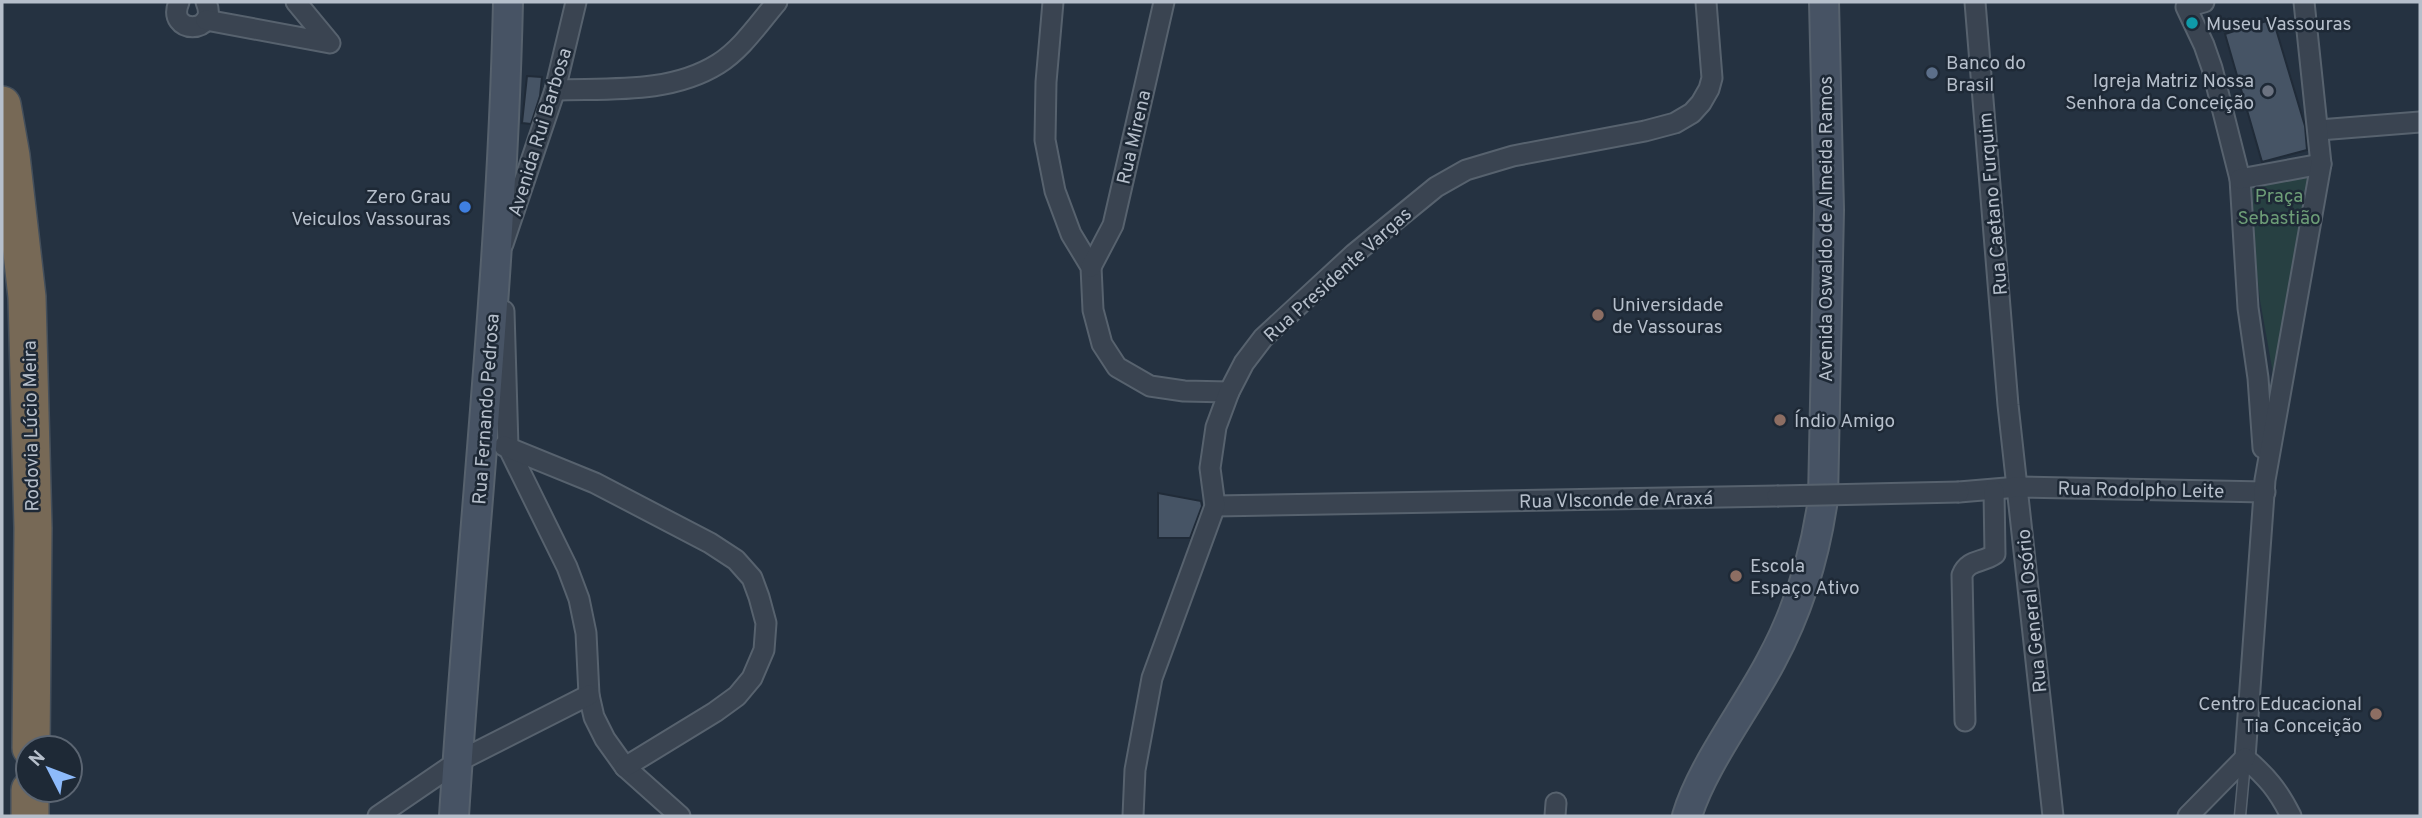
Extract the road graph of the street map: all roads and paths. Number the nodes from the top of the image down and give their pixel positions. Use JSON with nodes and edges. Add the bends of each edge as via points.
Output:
{"nodes":[{"id":1,"x":179,"y":2,"type":"edge"},
{"id":2,"x":296,"y":2,"type":"edge"},
{"id":3,"x":508,"y":2,"type":"edge"},
{"id":4,"x":576,"y":2,"type":"edge"},
{"id":5,"x":777,"y":2,"type":"edge"},
{"id":6,"x":1053,"y":2,"type":"edge"},
{"id":7,"x":1164,"y":2,"type":"edge"},
{"id":8,"x":1706,"y":2,"type":"edge"},
{"id":9,"x":1824,"y":2,"type":"edge"},
{"id":10,"x":1975,"y":2,"type":"edge"},
{"id":11,"x":2304,"y":2,"type":"edge"},
{"id":12,"x":2191,"y":4,"type":"edge"},
{"id":13,"x":206,"y":11,"type":"edge"},
{"id":14,"x":555,"y":90,"type":"junction"},
{"id":15,"x":2,"y":105,"type":"edge"},
{"id":16,"x":2420,"y":122,"type":"edge"},
{"id":17,"x":2319,"y":130,"type":"junction"},
{"id":18,"x":2321,"y":164,"type":"junction"},
{"id":19,"x":2240,"y":178,"type":"junction"},
{"id":20,"x":496,"y":266,"type":"junction"},
{"id":21,"x":1091,"y":267,"type":"junction"},
{"id":22,"x":1229,"y":392,"type":"junction"},
{"id":23,"x":2008,"y":405,"type":"joint"},
{"id":24,"x":495,"y":444,"type":"junction"},
{"id":25,"x":2265,"y":486,"type":"junction"},
{"id":26,"x":2018,"y":487,"type":"junction"},
{"id":27,"x":1994,"y":491,"type":"junction"},
{"id":28,"x":1214,"y":506,"type":"junction"},
{"id":29,"x":589,"y":695,"type":"junction"},
{"id":30,"x":1965,"y":721,"type":"dead end"},
{"id":31,"x":31,"y":734,"type":"edge"},
{"id":32,"x":2245,"y":758,"type":"junction"},
{"id":33,"x":457,"y":762,"type":"junction"},
{"id":34,"x":625,"y":767,"type":"junction"},
{"id":35,"x":378,"y":816,"type":"edge"},
{"id":36,"x":454,"y":816,"type":"edge"},
{"id":37,"x":680,"y":816,"type":"edge"},
{"id":38,"x":1133,"y":816,"type":"edge"},
{"id":39,"x":1687,"y":816,"type":"edge"},
{"id":40,"x":2053,"y":816,"type":"edge"},
{"id":41,"x":2188,"y":816,"type":"edge"},
{"id":42,"x":2240,"y":816,"type":"edge"},
{"id":43,"x":2291,"y":816,"type":"edge"}],
"edges":[{"from":1,"to":13,"type":"street","via":[[177,14],[187,26],[198,26]]},
{"from":2,"to":13,"type":"street","via":[[330,43]]},
{"from":3,"to":20,"type":"street","name":"Rua Fernando Pedrosa"},
{"from":4,"to":14,"type":"street","name":"Avenida Rui Barbosa"},
{"from":5,"to":14,"type":"street","via":[[745,41],[720,63],[694,76],[671,84]]},
{"from":6,"to":21,"type":"street","via":[[1045,140],[1055,191],[1071,234]]},
{"from":7,"to":21,"type":"street","name":"Rua Mirena","via":[[1112,225]]},
{"from":8,"to":22,"type":"street","name":"Rua Presidente Vargas","via":[[1712,78],[1692,113],[1645,131],[1513,156],[1466,170],[1436,187],[1263,338]]},
{"from":9,"to":39,"type":"street","name":"Avenida Oswaldo de Almeida Ramos","via":[[1829,210],[1819,526],[1804,586],[1772,661]]},
{"from":10,"to":23,"type":"street","name":"Rua Caetano Furquim"},
{"from":11,"to":17,"type":"street"},
{"from":12,"to":19,"type":"street"},
{"from":14,"to":20,"type":"street","name":"Avenida Rui Barbosa"},
{"from":15,"to":31,"type":"highway","name":"Rodovia Lúcio Meira","via":[[27,297],[33,528]]},
{"from":16,"to":17,"type":"street"},
{"from":17,"to":18,"type":"street"},
{"from":18,"to":19,"type":"street"},
{"from":18,"to":25,"type":"street"},
{"from":19,"to":25,"type":"street"},
{"from":20,"to":24,"type":"street","name":"Rua Fernando Pedrosa"},
{"from":21,"to":22,"type":"street","via":[[1097,327],[1117,366],[1138,381],[1163,390]]},
{"from":22,"to":28,"type":"street","name":"Rua Presidente Vargas","via":[[1216,427],[1210,468]]},
{"from":23,"to":26,"type":"street","name":"Rua General Osório"},
{"from":24,"to":29,"type":"street","via":[[567,566],[586,633]]},
{"from":24,"to":33,"type":"street","name":"Rua Fernando Pedrosa"},
{"from":24,"to":34,"type":"street","via":[[595,483],[710,543],[736,560],[759,597],[766,623],[764,650],[752,678],[715,712]]},
{"from":25,"to":26,"type":"street","name":"Rua Rodolpho Leite"},
{"from":25,"to":32,"type":"street"},
{"from":26,"to":27,"type":"street","name":"Rua VIsconde de Araxá"},
{"from":26,"to":40,"type":"street","name":"Rua General Osório"},
{"from":27,"to":28,"type":"street","name":"Rua VIsconde de Araxá","bridge":true},
{"from":27,"to":30,"type":"street","via":[[1995,554],[1966,566],[1962,575]]},
{"from":28,"to":38,"type":"street","name":"Rua Presidente Vargas","via":[[1152,678],[1135,771]]},
{"from":29,"to":33,"type":"street"},
{"from":29,"to":34,"type":"street","via":[[605,739]]},
{"from":32,"to":41,"type":"street"},
{"from":32,"to":42,"type":"lane"},
{"from":32,"to":43,"type":"street","via":[[2278,791]]},
{"from":33,"to":35,"type":"street"},
{"from":33,"to":36,"type":"street","name":"Rua Fernando Pedrosa"},
{"from":34,"to":37,"type":"street"}]}
